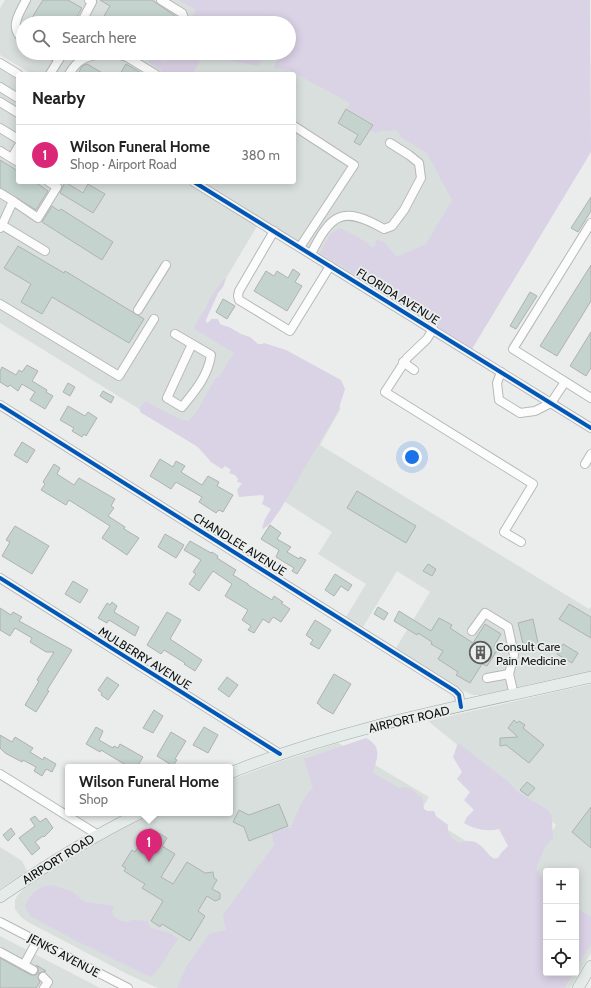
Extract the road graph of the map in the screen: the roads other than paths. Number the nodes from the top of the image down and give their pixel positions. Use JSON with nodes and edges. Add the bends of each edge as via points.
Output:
{"nodes":[{"id":1,"x":26,"y":0,"type":"edge"},
{"id":2,"x":161,"y":0,"type":"edge"},
{"id":3,"x":91,"y":1,"type":"edge"},
{"id":4,"x":17,"y":16,"type":"edge"},
{"id":5,"x":84,"y":16,"type":"edge"},
{"id":6,"x":183,"y":16,"type":"edge"},
{"id":7,"x":16,"y":17,"type":"edge"},
{"id":8,"x":16,"y":29,"type":"edge"},
{"id":9,"x":59,"y":60,"type":"edge"},
{"id":10,"x":81,"y":60,"type":"edge"},
{"id":11,"x":133,"y":60,"type":"edge"},
{"id":12,"x":0,"y":63,"type":"edge"},
{"id":13,"x":51,"y":72,"type":"edge"},
{"id":14,"x":70,"y":72,"type":"edge"},
{"id":15,"x":152,"y":72,"type":"edge"},
{"id":16,"x":16,"y":73,"type":"edge"},
{"id":17,"x":0,"y":87,"type":"edge"},
{"id":18,"x":16,"y":97,"type":"edge"},
{"id":19,"x":0,"y":102,"type":"edge"},
{"id":20,"x":16,"y":112,"type":"edge"},
{"id":21,"x":296,"y":127,"type":"edge"},
{"id":22,"x":0,"y":128,"type":"edge"},
{"id":23,"x":16,"y":138,"type":"edge"},
{"id":24,"x":390,"y":143,"type":"dead end"},
{"id":25,"x":0,"y":151,"type":"edge"},
{"id":26,"x":15,"y":160,"type":"edge"},
{"id":27,"x":52,"y":184,"type":"edge"},
{"id":28,"x":197,"y":184,"type":"edge"},
{"id":29,"x":0,"y":192,"type":"edge"},
{"id":30,"x":13,"y":201,"type":"junction"},
{"id":31,"x":591,"y":223,"type":"edge"},
{"id":32,"x":1,"y":227,"type":"edge"},
{"id":33,"x":274,"y":232,"type":"junction"},
{"id":34,"x":300,"y":247,"type":"junction"},
{"id":35,"x":46,"y":251,"type":"dead end"},
{"id":36,"x":311,"y":254,"type":"junction"},
{"id":37,"x":166,"y":265,"type":"dead end"},
{"id":38,"x":330,"y":266,"type":"junction"},
{"id":39,"x":0,"y":304,"type":"edge"},
{"id":40,"x":138,"y":310,"type":"dead end"},
{"id":41,"x":154,"y":319,"type":"dead end"},
{"id":42,"x":433,"y":329,"type":"junction"},
{"id":43,"x":175,"y":334,"type":"dead end"},
{"id":44,"x":192,"y":344,"type":"junction"},
{"id":45,"x":403,"y":362,"type":"junction"},
{"id":46,"x":414,"y":370,"type":"dead end"},
{"id":47,"x":501,"y":372,"type":"junction"},
{"id":48,"x":565,"y":382,"type":"junction"},
{"id":49,"x":591,"y":398,"type":"edge"},
{"id":50,"x":551,"y":403,"type":"junction"},
{"id":51,"x":0,"y":405,"type":"edge"},
{"id":52,"x":591,"y":428,"type":"edge"},
{"id":53,"x":591,"y":454,"type":"edge"},
{"id":54,"x":585,"y":464,"type":"dead end"},
{"id":55,"x":521,"y":542,"type":"dead end"},
{"id":56,"x":0,"y":578,"type":"edge"},
{"id":57,"x":472,"y":631,"type":"dead end"},
{"id":58,"x":509,"y":674,"type":"junction"},
{"id":59,"x":591,"y":677,"type":"edge"},
{"id":60,"x":487,"y":678,"type":"dead end"},
{"id":61,"x":514,"y":695,"type":"junction"},
{"id":62,"x":462,"y":707,"type":"junction"},
{"id":63,"x":280,"y":754,"type":"junction"},
{"id":64,"x":233,"y":772,"type":"edge"},
{"id":65,"x":0,"y":774,"type":"edge"},
{"id":66,"x":65,"y":814,"type":"edge"},
{"id":67,"x":69,"y":816,"type":"edge"},
{"id":68,"x":134,"y":816,"type":"edge"},
{"id":69,"x":98,"y":834,"type":"junction"},
{"id":70,"x":0,"y":897,"type":"edge"},
{"id":71,"x":0,"y":922,"type":"edge"},
{"id":72,"x":37,"y":941,"type":"junction"},
{"id":73,"x":0,"y":952,"type":"edge"},
{"id":74,"x":24,"y":965,"type":"junction"},
{"id":75,"x":591,"y":966,"type":"edge"},
{"id":76,"x":33,"y":970,"type":"dead end"},
{"id":77,"x":43,"y":976,"type":"dead end"},
{"id":78,"x":44,"y":988,"type":"edge"},
{"id":79,"x":128,"y":988,"type":"edge"},
{"id":80,"x":578,"y":988,"type":"edge"}],
"edges":[{"from":1,"to":4,"type":"street"},
{"from":2,"to":6,"type":"street"},
{"from":3,"to":5,"type":"street"},
{"from":7,"to":8,"type":"street"},
{"from":9,"to":13,"type":"street"},
{"from":10,"to":14,"type":"street"},
{"from":11,"to":15,"type":"street"},
{"from":12,"to":16,"type":"street"},
{"from":17,"to":18,"type":"street"},
{"from":19,"to":20,"type":"street"},
{"from":21,"to":34,"type":"street","via":[[354,166]]},
{"from":22,"to":23,"type":"street"},
{"from":24,"to":36,"type":"street","via":[[419,163],[421,178],[404,210],[392,226],[384,229],[360,218],[345,215],[333,220],[322,233]]},
{"from":25,"to":26,"type":"street"},
{"from":27,"to":30,"type":"street","via":[[57,187],[38,218]]},
{"from":28,"to":33,"type":"street","name":"FLORIDA AVENUE"},
{"from":29,"to":30,"type":"street"},
{"from":30,"to":32,"type":"street"},
{"from":31,"to":48,"type":"street","via":[[513,349]]},
{"from":32,"to":35,"type":"street"},
{"from":33,"to":34,"type":"street","name":"FLORIDA AVENUE"},
{"from":33,"to":38,"type":"street","via":[[239,291],[239,300],[256,311],[290,331]]},
{"from":34,"to":36,"type":"street","name":"FLORIDA AVENUE"},
{"from":36,"to":38,"type":"street","name":"FLORIDA AVENUE"},
{"from":37,"to":40,"type":"street"},
{"from":38,"to":42,"type":"street","name":"FLORIDA AVENUE"},
{"from":39,"to":41,"type":"street","via":[[119,376]]},
{"from":42,"to":45,"type":"street"},
{"from":42,"to":47,"type":"street","name":"FLORIDA AVENUE"},
{"from":43,"to":44,"type":"street"},
{"from":44,"to":44,"type":"street","via":[[211,355],[210,363],[204,377],[182,407],[167,398]]},
{"from":45,"to":46,"type":"street"},
{"from":45,"to":55,"type":"street","via":[[385,392],[533,484],[504,532]]},
{"from":47,"to":50,"type":"street","name":"FLORIDA AVENUE"},
{"from":47,"to":50,"type":"street","via":[[497,384],[500,400],[520,413],[535,411]]},
{"from":48,"to":49,"type":"street"},
{"from":48,"to":50,"type":"street"},
{"from":50,"to":52,"type":"street","name":"FLORIDA AVENUE"},
{"from":51,"to":62,"type":"street","name":"CHANDLEE AVENUE","via":[[455,691]]},
{"from":53,"to":54,"type":"street"},
{"from":56,"to":63,"type":"street","name":"MULBERRY AVENUE"},
{"from":57,"to":58,"type":"street","via":[[486,612],[508,627],[514,654]]},
{"from":58,"to":60,"type":"street"},
{"from":58,"to":61,"type":"street"},
{"from":59,"to":61,"type":"main road","name":"AIRPORT ROAD"},
{"from":61,"to":62,"type":"main road","name":"AIRPORT ROAD"},
{"from":62,"to":63,"type":"main road","name":"AIRPORT ROAD","via":[[354,731]]},
{"from":63,"to":64,"type":"main road","name":"AIRPORT ROAD"},
{"from":65,"to":66,"type":"street"},
{"from":67,"to":69,"type":"street"},
{"from":68,"to":69,"type":"main road","name":"AIRPORT ROAD"},
{"from":69,"to":70,"type":"main road","name":"AIRPORT ROAD"},
{"from":71,"to":72,"type":"street","name":"JENKS AVENUE"},
{"from":72,"to":74,"type":"street"},
{"from":72,"to":79,"type":"street","name":"JENKS AVENUE"},
{"from":73,"to":74,"type":"street"},
{"from":74,"to":76,"type":"street"},
{"from":75,"to":80,"type":"main road"},
{"from":77,"to":78,"type":"street","via":[[48,982]]}]}
